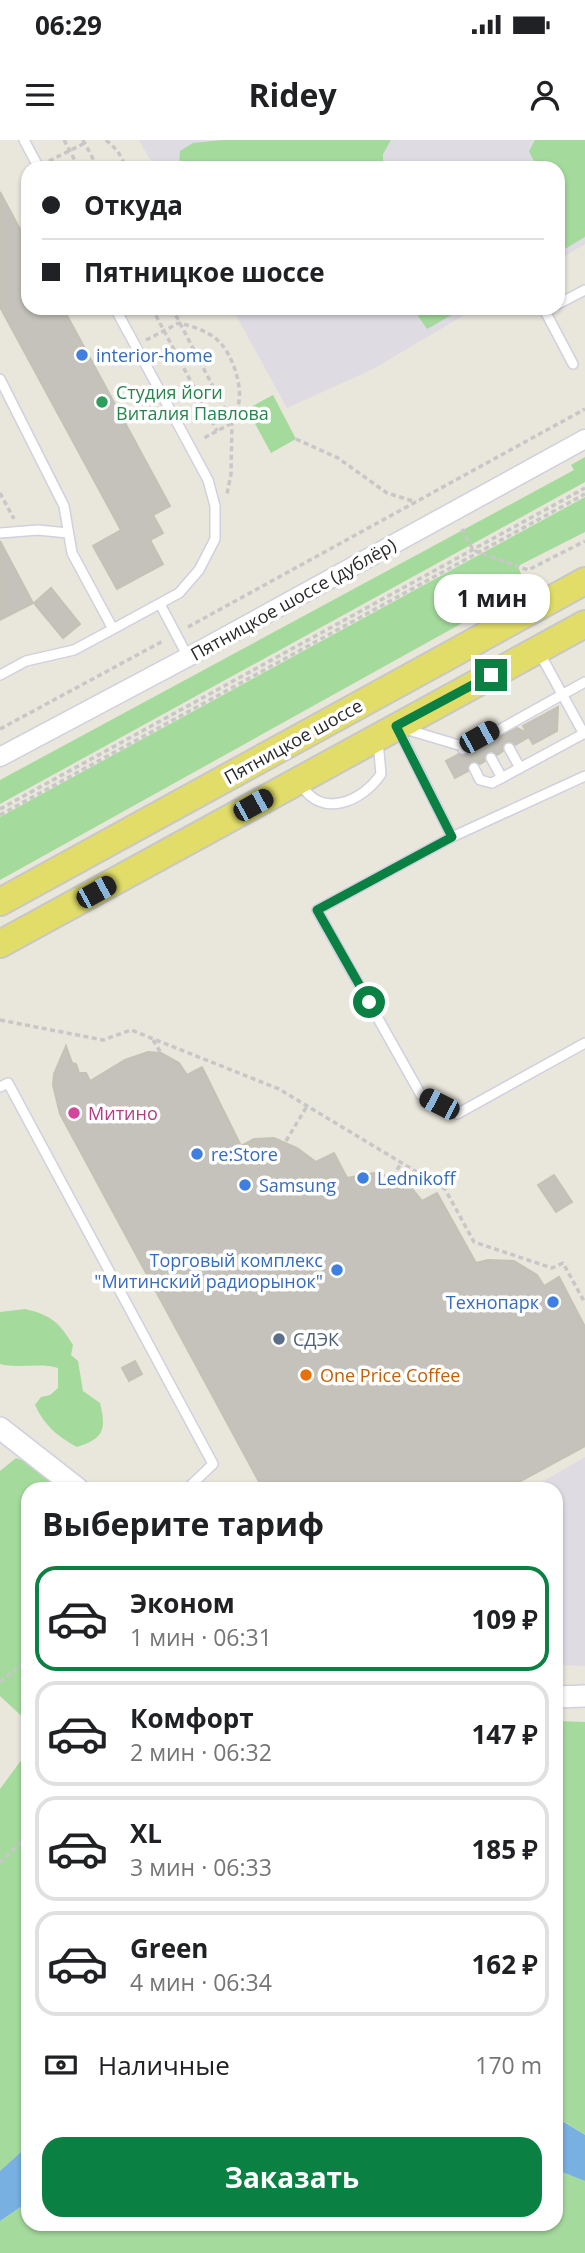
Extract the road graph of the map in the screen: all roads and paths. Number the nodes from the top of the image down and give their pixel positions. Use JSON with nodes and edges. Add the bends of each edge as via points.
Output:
{"nodes":[{"id":1,"x":24,"y":140,"type":"edge"},
{"id":2,"x":64,"y":140,"type":"edge"},
{"id":3,"x":106,"y":140,"type":"edge"},
{"id":4,"x":84,"y":141,"type":"edge"},
{"id":5,"x":69,"y":150,"type":"junction"},
{"id":6,"x":36,"y":161,"type":"edge"},
{"id":7,"x":50,"y":161,"type":"edge"},
{"id":8,"x":75,"y":161,"type":"edge"},
{"id":9,"x":94,"y":161,"type":"edge"},
{"id":10,"x":123,"y":161,"type":"edge"},
{"id":11,"x":585,"y":290,"type":"edge"},
{"id":12,"x":565,"y":300,"type":"edge"},
{"id":13,"x":119,"y":315,"type":"edge"},
{"id":14,"x":156,"y":315,"type":"edge"},
{"id":15,"x":175,"y":315,"type":"edge"},
{"id":16,"x":547,"y":315,"type":"edge"},
{"id":17,"x":179,"y":323,"type":"junction"},
{"id":18,"x":164,"y":331,"type":"junction"},
{"id":19,"x":135,"y":346,"type":"junction"},
{"id":20,"x":573,"y":363,"type":"dead end"},
{"id":21,"x":0,"y":379,"type":"edge"},
{"id":22,"x":585,"y":409,"type":"edge"},
{"id":23,"x":232,"y":423,"type":"junction"},
{"id":24,"x":217,"y":431,"type":"junction"},
{"id":25,"x":296,"y":439,"type":"dead end"},
{"id":26,"x":585,"y":439,"type":"edge"},
{"id":27,"x":190,"y":446,"type":"junction"},
{"id":28,"x":585,"y":488,"type":"edge"},
{"id":29,"x":440,"y":489,"type":"junction"},
{"id":30,"x":0,"y":493,"type":"edge"},
{"id":31,"x":585,"y":494,"type":"edge"},
{"id":32,"x":445,"y":498,"type":"dead end"},
{"id":33,"x":226,"y":499,"type":"dead end"},
{"id":34,"x":416,"y":502,"type":"junction"},
{"id":35,"x":462,"y":529,"type":"dead end"},
{"id":36,"x":20,"y":531,"type":"junction"},
{"id":37,"x":0,"y":533,"type":"edge"},
{"id":38,"x":68,"y":533,"type":"junction"},
{"id":39,"x":585,"y":541,"type":"edge"},
{"id":40,"x":473,"y":550,"type":"junction"},
{"id":41,"x":479,"y":552,"type":"junction"},
{"id":42,"x":585,"y":581,"type":"edge"},
{"id":43,"x":160,"y":604,"type":"junction"},
{"id":44,"x":585,"y":624,"type":"edge"},
{"id":45,"x":113,"y":629,"type":"junction"},
{"id":46,"x":176,"y":634,"type":"junction"},
{"id":47,"x":538,"y":649,"type":"junction"},
{"id":48,"x":188,"y":657,"type":"junction"},
{"id":49,"x":0,"y":674,"type":"edge"},
{"id":50,"x":585,"y":682,"type":"edge"},
{"id":51,"x":563,"y":695,"type":"junction"},
{"id":52,"x":0,"y":729,"type":"edge"},
{"id":53,"x":387,"y":732,"type":"junction"},
{"id":54,"x":584,"y":733,"type":"edge"},
{"id":55,"x":509,"y":748,"type":"dead end"},
{"id":56,"x":0,"y":757,"type":"edge"},
{"id":57,"x":491,"y":758,"type":"dead end"},
{"id":58,"x":474,"y":768,"type":"dead end"},
{"id":59,"x":520,"y":768,"type":"junction"},
{"id":60,"x":585,"y":776,"type":"edge"},
{"id":61,"x":502,"y":778,"type":"junction"},
{"id":62,"x":298,"y":780,"type":"junction"},
{"id":63,"x":0,"y":809,"type":"edge"},
{"id":64,"x":0,"y":815,"type":"edge"},
{"id":65,"x":452,"y":837,"type":"junction"},
{"id":66,"x":0,"y":902,"type":"edge"},
{"id":67,"x":0,"y":944,"type":"edge"},
{"id":68,"x":0,"y":1020,"type":"edge"},
{"id":69,"x":153,"y":1039,"type":"junction"},
{"id":70,"x":585,"y":1044,"type":"edge"},
{"id":71,"x":161,"y":1053,"type":"dead end"},
{"id":72,"x":0,"y":1087,"type":"edge"},
{"id":73,"x":307,"y":1106,"type":"junction"},
{"id":74,"x":286,"y":1141,"type":"dead end"},
{"id":75,"x":401,"y":1163,"type":"junction"},
{"id":76,"x":393,"y":1177,"type":"dead end"},
{"id":77,"x":585,"y":1303,"type":"edge"},
{"id":78,"x":2,"y":1434,"type":"edge"},
{"id":79,"x":68,"y":1482,"type":"edge"},
{"id":80,"x":194,"y":1482,"type":"edge"},
{"id":81,"x":21,"y":1665,"type":"edge"},
{"id":82,"x":0,"y":1682,"type":"edge"},
{"id":83,"x":585,"y":1696,"type":"edge"},
{"id":84,"x":563,"y":1697,"type":"edge"},
{"id":85,"x":21,"y":1842,"type":"edge"},
{"id":86,"x":0,"y":1863,"type":"edge"}],
"edges":[{"from":1,"to":6,"type":"lane"},
{"from":2,"to":5,"type":"path"},
{"from":3,"to":10,"type":"path"},
{"from":4,"to":5,"type":"path"},
{"from":4,"to":9,"type":"path"},
{"from":5,"to":7,"type":"path"},
{"from":5,"to":8,"type":"path"},
{"from":11,"to":12,"type":"lane"},
{"from":13,"to":19,"type":"lane"},
{"from":14,"to":18,"type":"path"},
{"from":15,"to":17,"type":"path"},
{"from":16,"to":20,"type":"lane"},
{"from":17,"to":18,"type":"path"},
{"from":17,"to":23,"type":"path"},
{"from":17,"to":23,"type":"path","via":[[216,338],[229,356],[239,401]]},
{"from":18,"to":19,"type":"path"},
{"from":18,"to":24,"type":"path"},
{"from":19,"to":27,"type":"lane"},
{"from":21,"to":38,"type":"lane","via":[[64,506]]},
{"from":22,"to":29,"type":"path"},
{"from":23,"to":24,"type":"path"},
{"from":23,"to":33,"type":"path"},
{"from":24,"to":27,"type":"path"},
{"from":25,"to":34,"type":"path","via":[[338,458],[387,493]]},
{"from":26,"to":48,"type":"street","name":"Пятницкое шоссе (дублёр)"},
{"from":27,"to":43,"type":"lane","via":[[208,480],[215,506],[215,539],[199,570],[179,593]]},
{"from":28,"to":40,"type":"path"},
{"from":29,"to":32,"type":"path"},
{"from":29,"to":34,"type":"path"},
{"from":30,"to":36,"type":"path"},
{"from":31,"to":41,"type":"path"},
{"from":34,"to":46,"type":"path"},
{"from":35,"to":40,"type":"path"},
{"from":36,"to":37,"type":"lane"},
{"from":36,"to":38,"type":"lane"},
{"from":38,"to":45,"type":"lane","via":[[72,553]]},
{"from":39,"to":41,"type":"path","via":[[528,570]]},
{"from":40,"to":41,"type":"path"},
{"from":40,"to":63,"type":"path"},
{"from":41,"to":64,"type":"path"},
{"from":42,"to":66,"type":"main road","name":"Пятницкое шоссе"},
{"from":43,"to":45,"type":"lane"},
{"from":43,"to":46,"type":"lane"},
{"from":44,"to":47,"type":"main road","name":"Пятницкое шоссе"},
{"from":45,"to":49,"type":"lane","via":[[74,650],[26,661]]},
{"from":46,"to":48,"type":"lane"},
{"from":46,"to":52,"type":"path"},
{"from":47,"to":51,"type":"lane"},
{"from":47,"to":53,"type":"main road","name":"Пятницкое шоссе"},
{"from":48,"to":56,"type":"street","name":"Пятницкое шоссе (дублёр)"},
{"from":50,"to":51,"type":"lane"},
{"from":51,"to":53,"type":"lane","via":[[463,749]]},
{"from":51,"to":54,"type":"lane"},
{"from":53,"to":62,"type":"main road","name":"Пятницкое шоссе"},
{"from":53,"to":62,"type":"lane","via":[[382,774],[373,786],[338,805],[317,802]]},
{"from":53,"to":65,"type":"lane"},
{"from":54,"to":59,"type":"lane"},
{"from":55,"to":59,"type":"lane"},
{"from":57,"to":61,"type":"lane"},
{"from":58,"to":61,"type":"lane","via":[[480,780],[492,783]]},
{"from":59,"to":61,"type":"lane"},
{"from":60,"to":65,"type":"lane"},
{"from":62,"to":67,"type":"main road","name":"Пятницкое шоссе"},
{"from":65,"to":70,"type":"lane","via":[[317,910],[421,1095],[457,1114]]},
{"from":68,"to":69,"type":"path","via":[[103,1040],[131,1030]]},
{"from":69,"to":71,"type":"path"},
{"from":69,"to":73,"type":"path","via":[[279,1089]]},
{"from":72,"to":80,"type":"lane","via":[[8,1083],[213,1464]]},
{"from":73,"to":74,"type":"path"},
{"from":73,"to":75,"type":"path"},
{"from":75,"to":76,"type":"path"},
{"from":75,"to":77,"type":"path","via":[[445,1189],[474,1242],[552,1268],[563,1262]]},
{"from":78,"to":79,"type":"street"},
{"from":81,"to":82,"type":"path"},
{"from":83,"to":84,"type":"street"},
{"from":85,"to":86,"type":"path"}]}
